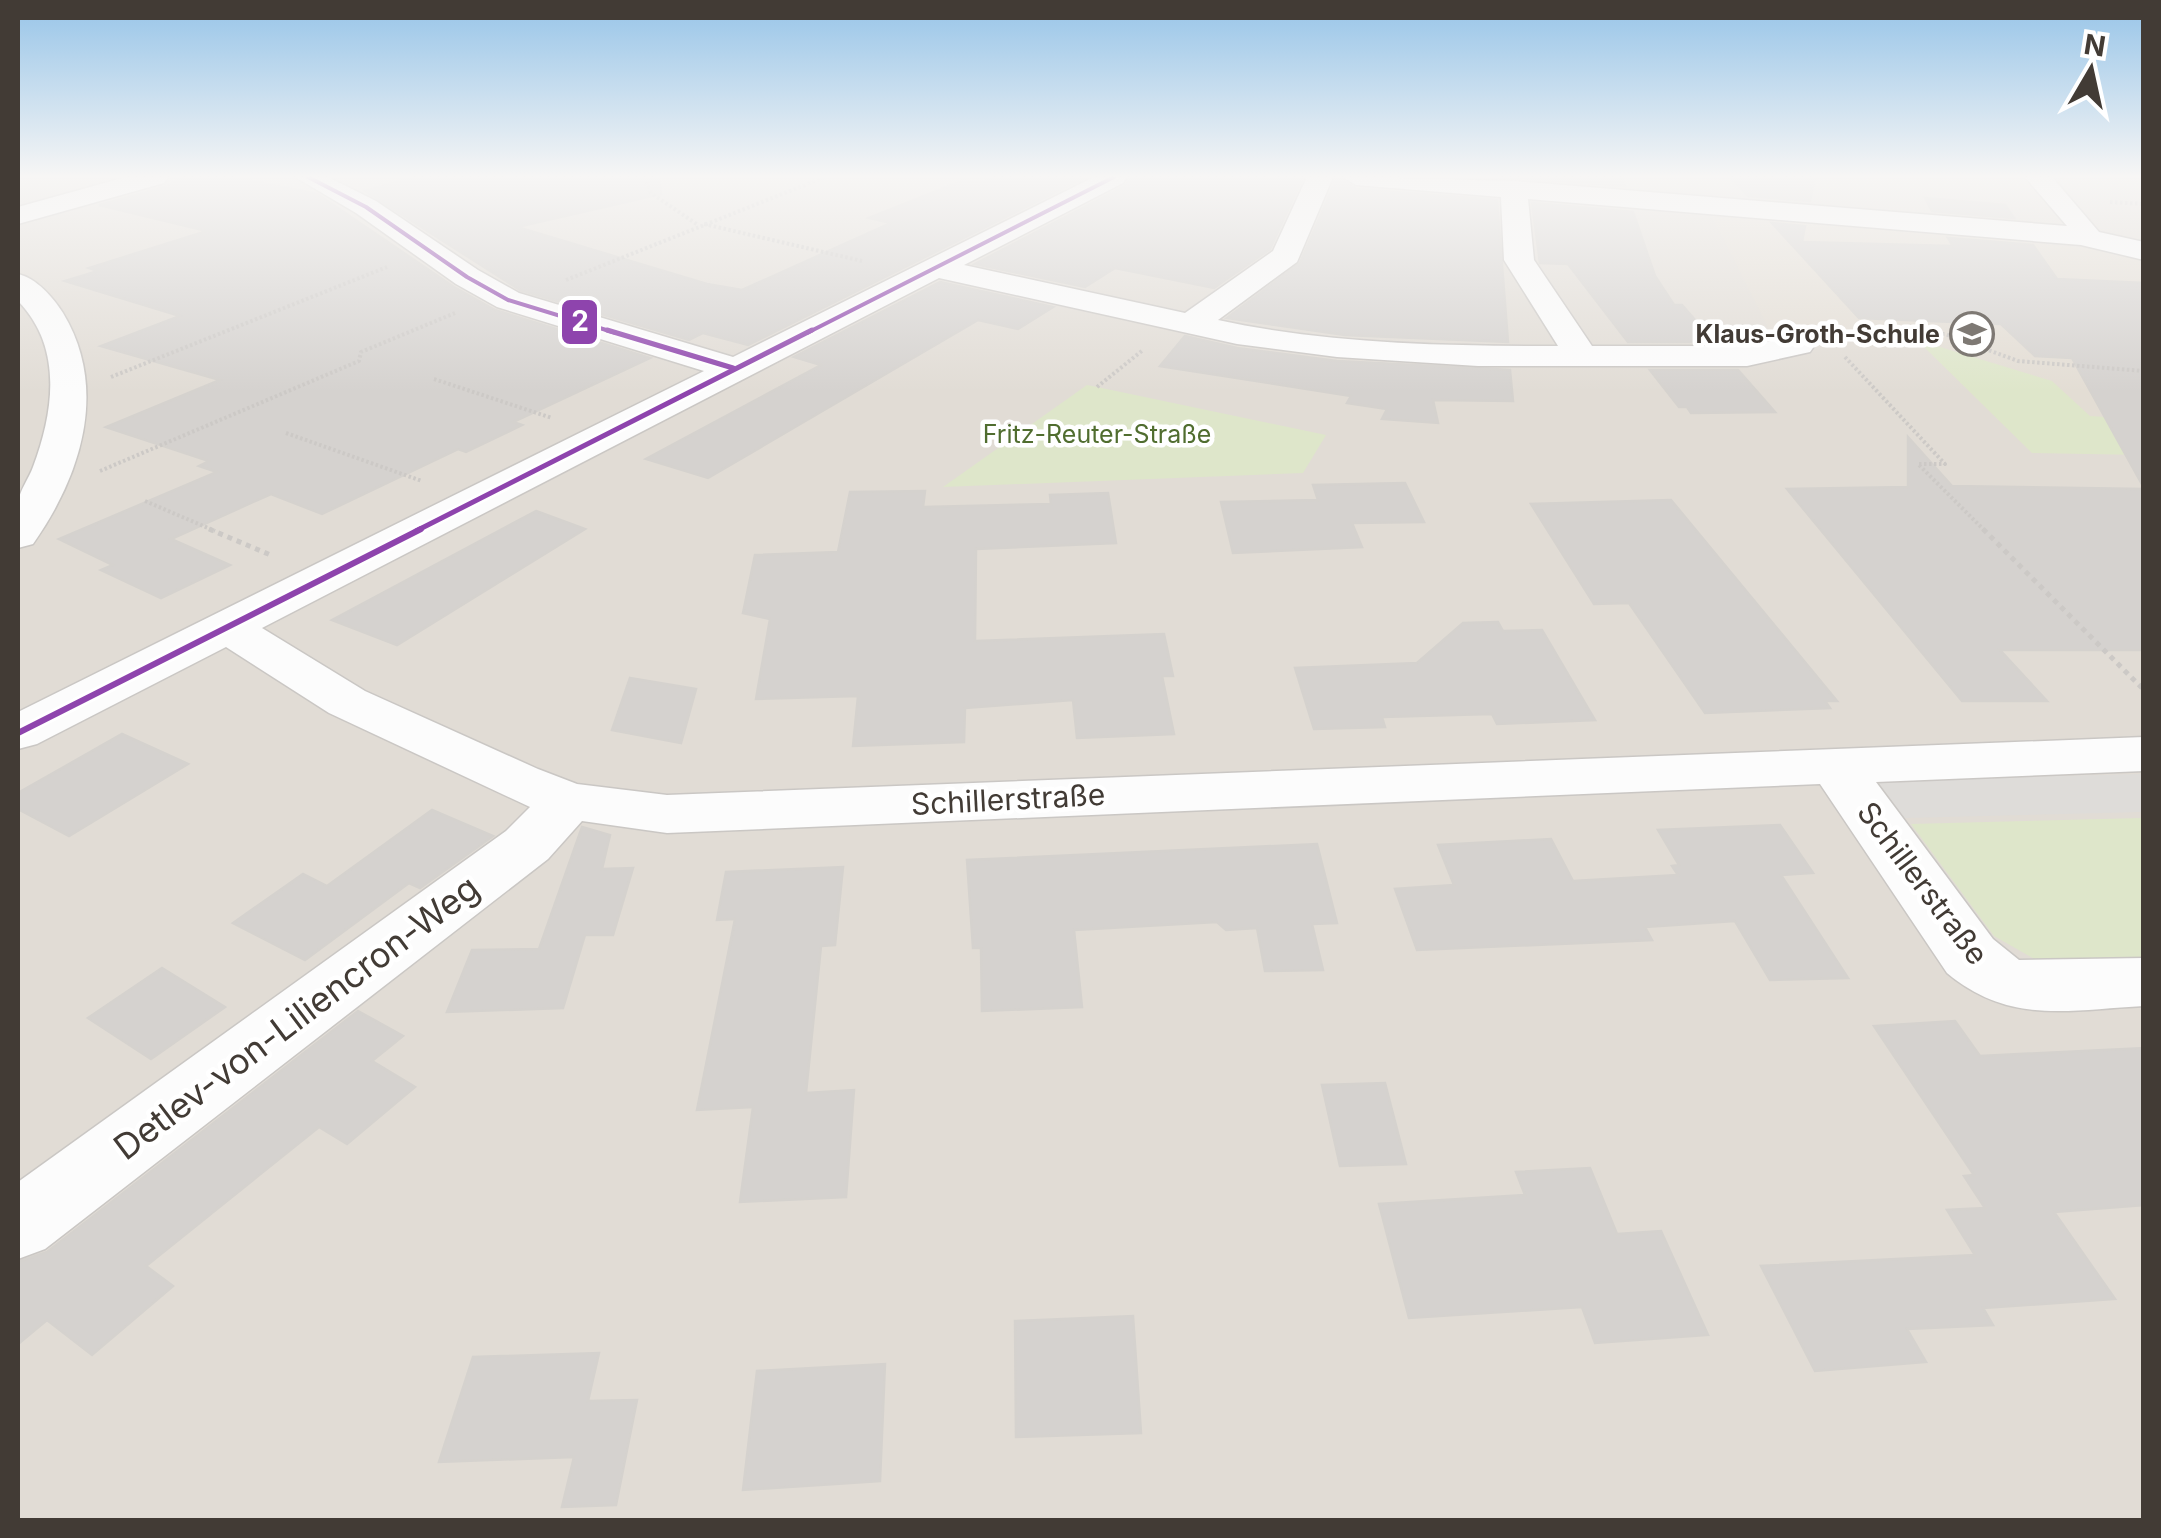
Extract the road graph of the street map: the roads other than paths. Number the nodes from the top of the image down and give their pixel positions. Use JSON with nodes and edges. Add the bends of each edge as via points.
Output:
{"nodes":[{"id":1,"x":426,"y":249,"type":"edge"},
{"id":2,"x":968,"y":249,"type":"edge"},
{"id":3,"x":1289,"y":249,"type":"edge"},
{"id":4,"x":1518,"y":249,"type":"edge"},
{"id":5,"x":925,"y":270,"type":"junction"},
{"id":6,"x":18,"y":284,"type":"edge"},
{"id":7,"x":1191,"y":324,"type":"junction"},
{"id":8,"x":1798,"y":344,"type":"road end"},
{"id":9,"x":1582,"y":356,"type":"junction"},
{"id":10,"x":1747,"y":356,"type":"junction"},
{"id":11,"x":1844,"y":357,"type":"road end"},
{"id":12,"x":733,"y":368,"type":"junction"},
{"id":13,"x":18,"y":535,"type":"edge"},
{"id":14,"x":226,"y":626,"type":"junction"},
{"id":15,"x":18,"y":733,"type":"edge"},
{"id":16,"x":2144,"y":754,"type":"edge"},
{"id":17,"x":1834,"y":764,"type":"junction"},
{"id":18,"x":569,"y":802,"type":"junction"},
{"id":19,"x":2144,"y":982,"type":"edge"},
{"id":20,"x":18,"y":1225,"type":"edge"}],
"edges":[{"from":1,"to":12,"type":"street","via":[[508,300]]},
{"from":2,"to":5,"type":"street"},
{"from":3,"to":7,"type":"street"},
{"from":4,"to":9,"type":"street","via":[[1519,260]]},
{"from":5,"to":7,"type":"street"},
{"from":5,"to":12,"type":"street"},
{"from":6,"to":13,"type":"street","via":[[59,333],[72,392],[60,449]]},
{"from":7,"to":9,"type":"street","via":[[1398,352]]},
{"from":8,"to":10,"type":"street"},
{"from":9,"to":10,"type":"street"},
{"from":10,"to":11,"type":"street"},
{"from":12,"to":14,"type":"street"},
{"from":14,"to":15,"type":"street"},
{"from":14,"to":18,"type":"street","name":"Schillerstraße","via":[[347,702]]},
{"from":16,"to":17,"type":"street","name":"Schillerstraße"},
{"from":17,"to":18,"type":"street","name":"Schillerstraße","via":[[720,813],[635,812]]},
{"from":17,"to":19,"type":"street","name":"Schillerstraße","via":[[1970,956],[1996,977],[2025,986]]},
{"from":18,"to":20,"type":"street","name":"Detlev-von-Liliencron-Weg","via":[[526,845]]}]}
